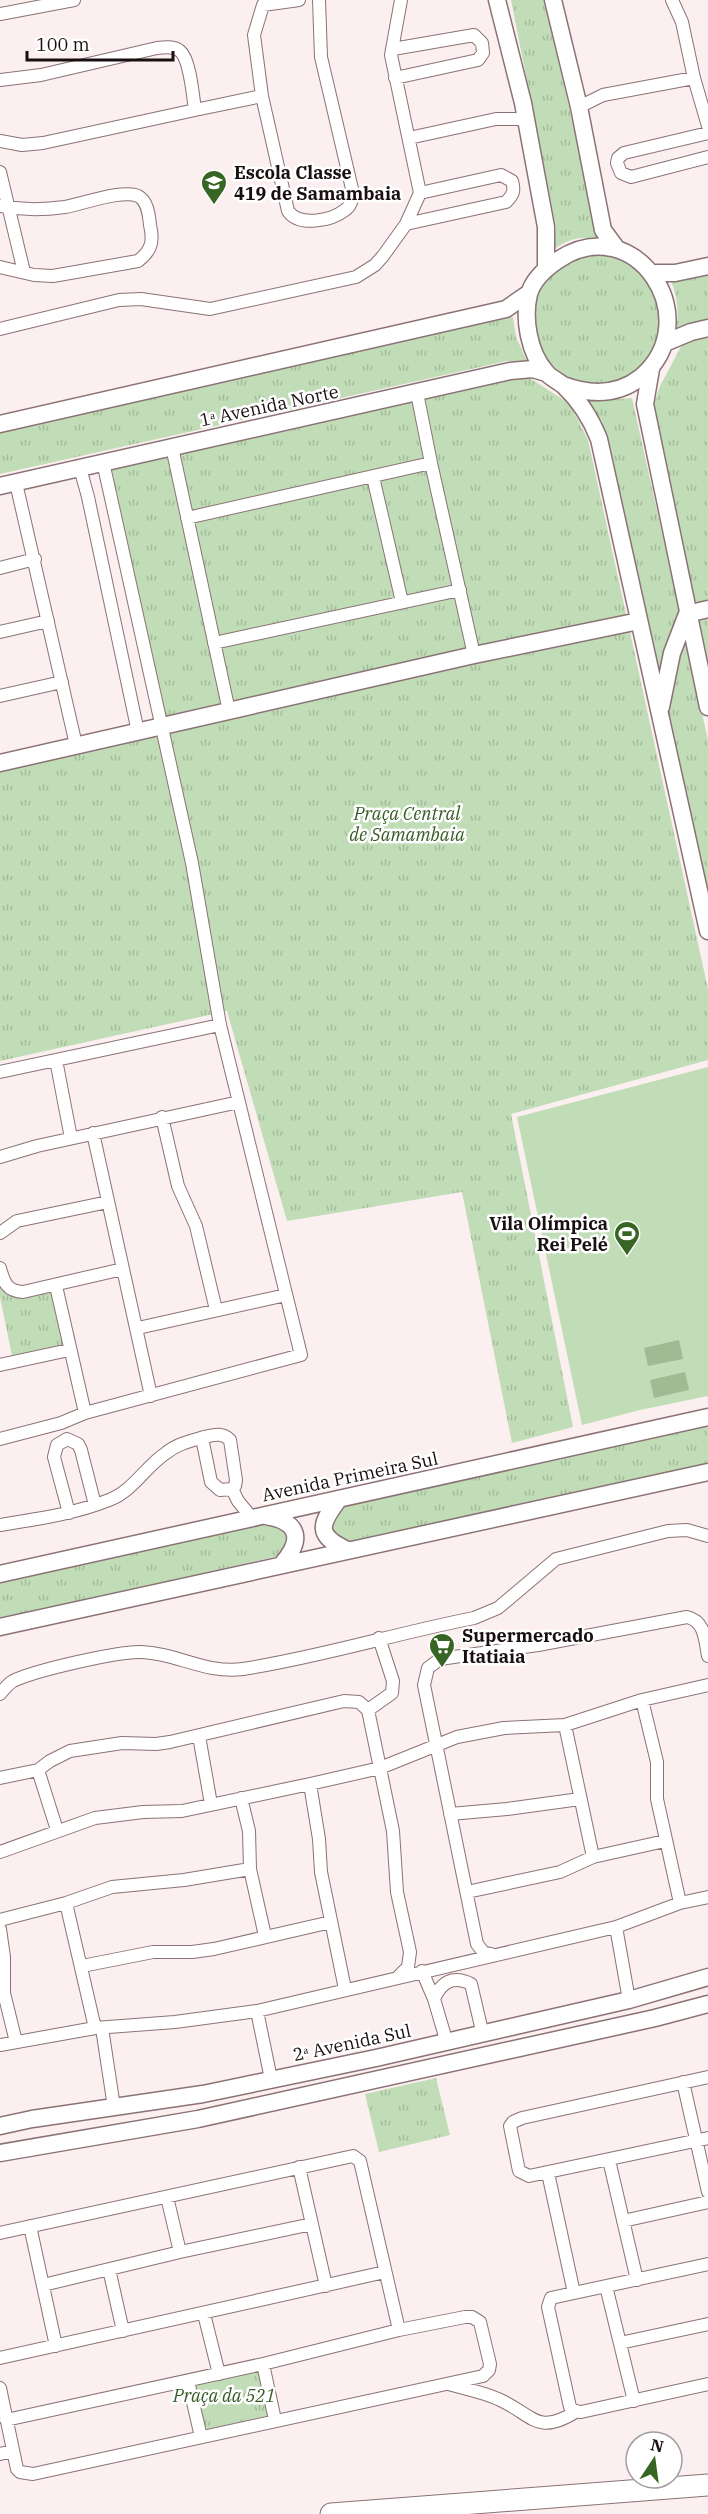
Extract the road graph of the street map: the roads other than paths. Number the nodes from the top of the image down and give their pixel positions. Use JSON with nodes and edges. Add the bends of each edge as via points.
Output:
{"nodes":[{"id":1,"x":74,"y":0,"type":"edge"},
{"id":2,"x":299,"y":0,"type":"edge"},
{"id":3,"x":319,"y":0,"type":"edge"},
{"id":4,"x":400,"y":0,"type":"edge"},
{"id":5,"x":497,"y":0,"type":"edge"},
{"id":6,"x":553,"y":0,"type":"edge"},
{"id":7,"x":672,"y":0,"type":"edge"},
{"id":8,"x":263,"y":3,"type":"edge"},
{"id":9,"x":0,"y":14,"type":"edge"},
{"id":10,"x":393,"y":49,"type":"junction"},
{"id":11,"x":395,"y":78,"type":"junction"},
{"id":12,"x":694,"y":78,"type":"junction"},
{"id":13,"x":0,"y":80,"type":"edge"},
{"id":14,"x":262,"y":96,"type":"junction"},
{"id":15,"x":577,"y":100,"type":"junction"},
{"id":16,"x":195,"y":110,"type":"junction"},
{"id":17,"x":524,"y":111,"type":"junction"},
{"id":18,"x":708,"y":126,"type":"edge"},
{"id":19,"x":708,"y":133,"type":"edge"},
{"id":20,"x":409,"y":138,"type":"junction"},
{"id":21,"x":0,"y":141,"type":"edge"},
{"id":22,"x":708,"y":157,"type":"edge"},
{"id":23,"x":0,"y":172,"type":"edge"},
{"id":24,"x":420,"y":193,"type":"junction"},
{"id":25,"x":4,"y":207,"type":"edge"},
{"id":26,"x":406,"y":224,"type":"junction"},
{"id":27,"x":617,"y":249,"type":"junction"},
{"id":28,"x":0,"y":267,"type":"edge"},
{"id":29,"x":708,"y":267,"type":"edge"},
{"id":30,"x":546,"y":268,"type":"junction"},
{"id":31,"x":24,"y":272,"type":"junction"},
{"id":32,"x":654,"y":273,"type":"junction"},
{"id":33,"x":529,"y":293,"type":"junction"},
{"id":34,"x":708,"y":328,"type":"edge"},
{"id":35,"x":0,"y":329,"type":"edge"},
{"id":36,"x":667,"y":342,"type":"junction"},
{"id":37,"x":651,"y":369,"type":"junction"},
{"id":38,"x":546,"y":373,"type":"junction"},
{"id":39,"x":563,"y":385,"type":"junction"},
{"id":40,"x":417,"y":393,"type":"junction"},
{"id":41,"x":0,"y":424,"type":"edge"},
{"id":42,"x":172,"y":447,"type":"junction"},
{"id":43,"x":103,"y":462,"type":"junction"},
{"id":44,"x":431,"y":463,"type":"junction"},
{"id":45,"x":80,"y":468,"type":"junction"},
{"id":46,"x":373,"y":477,"type":"junction"},
{"id":47,"x":8,"y":484,"type":"edge"},
{"id":48,"x":109,"y":492,"type":"junction"},
{"id":49,"x":88,"y":497,"type":"junction"},
{"id":50,"x":187,"y":518,"type":"junction"},
{"id":51,"x":34,"y":559,"type":"junction"},
{"id":52,"x":0,"y":568,"type":"edge"},
{"id":53,"x":460,"y":590,"type":"junction"},
{"id":54,"x":402,"y":602,"type":"junction"},
{"id":55,"x":708,"y":609,"type":"edge"},
{"id":56,"x":687,"y":614,"type":"junction"},
{"id":57,"x":48,"y":621,"type":"junction"},
{"id":58,"x":639,"y":621,"type":"junction"},
{"id":59,"x":0,"y":632,"type":"edge"},
{"id":60,"x":214,"y":643,"type":"junction"},
{"id":61,"x":474,"y":655,"type":"junction"},
{"id":62,"x":62,"y":682,"type":"junction"},
{"id":63,"x":0,"y":696,"type":"edge"},
{"id":64,"x":153,"y":696,"type":"junction"},
{"id":65,"x":130,"y":699,"type":"junction"},
{"id":66,"x":708,"y":708,"type":"edge"},
{"id":67,"x":229,"y":711,"type":"junction"},
{"id":68,"x":660,"y":713,"type":"junction"},
{"id":69,"x":161,"y":727,"type":"junction"},
{"id":70,"x":138,"y":732,"type":"junction"},
{"id":71,"x":76,"y":745,"type":"junction"},
{"id":72,"x":0,"y":763,"type":"edge"},
{"id":73,"x":706,"y":915,"type":"edge"},
{"id":74,"x":708,"y":931,"type":"edge"},
{"id":75,"x":219,"y":1025,"type":"junction"},
{"id":76,"x":56,"y":1060,"type":"junction"},
{"id":77,"x":0,"y":1072,"type":"edge"},
{"id":78,"x":239,"y":1102,"type":"junction"},
{"id":79,"x":162,"y":1117,"type":"junction"},
{"id":80,"x":93,"y":1132,"type":"junction"},
{"id":81,"x":71,"y":1138,"type":"junction"},
{"id":82,"x":0,"y":1157,"type":"edge"},
{"id":83,"x":108,"y":1202,"type":"junction"},
{"id":84,"x":0,"y":1233,"type":"edge"},
{"id":85,"x":0,"y":1268,"type":"edge"},
{"id":86,"x":123,"y":1269,"type":"junction"},
{"id":87,"x":56,"y":1286,"type":"junction"},
{"id":88,"x":286,"y":1295,"type":"junction"},
{"id":89,"x":216,"y":1310,"type":"junction"},
{"id":90,"x":138,"y":1328,"type":"junction"},
{"id":91,"x":69,"y":1350,"type":"junction"},
{"id":92,"x":0,"y":1365,"type":"edge"},
{"id":93,"x":151,"y":1396,"type":"junction"},
{"id":94,"x":85,"y":1413,"type":"junction"},
{"id":95,"x":708,"y":1417,"type":"edge"},
{"id":96,"x":202,"y":1438,"type":"junction"},
{"id":97,"x":0,"y":1439,"type":"edge"},
{"id":98,"x":708,"y":1472,"type":"edge"},
{"id":99,"x":232,"y":1489,"type":"junction"},
{"id":100,"x":339,"y":1499,"type":"junction"},
{"id":101,"x":95,"y":1505,"type":"junction"},
{"id":102,"x":69,"y":1513,"type":"junction"},
{"id":103,"x":259,"y":1517,"type":"junction"},
{"id":104,"x":0,"y":1525,"type":"edge"},
{"id":105,"x":708,"y":1536,"type":"edge"},
{"id":106,"x":347,"y":1550,"type":"junction"},
{"id":107,"x":282,"y":1564,"type":"junction"},
{"id":108,"x":0,"y":1574,"type":"edge"},
{"id":109,"x":0,"y":1627,"type":"edge"},
{"id":110,"x":380,"y":1638,"type":"junction"},
{"id":111,"x":708,"y":1652,"type":"edge"},
{"id":112,"x":708,"y":1685,"type":"edge"},
{"id":113,"x":0,"y":1694,"type":"edge"},
{"id":114,"x":642,"y":1700,"type":"junction"},
{"id":115,"x":368,"y":1710,"type":"junction"},
{"id":116,"x":565,"y":1725,"type":"junction"},
{"id":117,"x":199,"y":1736,"type":"junction"},
{"id":118,"x":436,"y":1744,"type":"junction"},
{"id":119,"x":380,"y":1768,"type":"junction"},
{"id":120,"x":39,"y":1770,"type":"junction"},
{"id":121,"x":0,"y":1778,"type":"edge"},
{"id":122,"x":310,"y":1784,"type":"junction"},
{"id":123,"x":241,"y":1798,"type":"junction"},
{"id":124,"x":580,"y":1799,"type":"junction"},
{"id":125,"x":211,"y":1804,"type":"junction"},
{"id":126,"x":450,"y":1814,"type":"junction"},
{"id":127,"x":57,"y":1830,"type":"junction"},
{"id":128,"x":665,"y":1841,"type":"junction"},
{"id":129,"x":0,"y":1852,"type":"edge"},
{"id":130,"x":593,"y":1857,"type":"junction"},
{"id":131,"x":250,"y":1869,"type":"junction"},
{"id":132,"x":467,"y":1892,"type":"junction"},
{"id":133,"x":708,"y":1897,"type":"edge"},
{"id":134,"x":66,"y":1904,"type":"junction"},
{"id":135,"x":680,"y":1904,"type":"junction"},
{"id":136,"x":0,"y":1920,"type":"edge"},
{"id":137,"x":331,"y":1922,"type":"junction"},
{"id":138,"x":615,"y":1927,"type":"junction"},
{"id":139,"x":0,"y":1929,"type":"edge"},
{"id":140,"x":265,"y":1936,"type":"junction"},
{"id":141,"x":492,"y":1954,"type":"junction"},
{"id":142,"x":82,"y":1966,"type":"junction"},
{"id":143,"x":422,"y":1971,"type":"junction"},
{"id":144,"x":399,"y":1977,"type":"junction"},
{"id":145,"x":708,"y":1977,"type":"edge"},
{"id":146,"x":345,"y":1989,"type":"junction"},
{"id":147,"x":434,"y":1999,"type":"junction"},
{"id":148,"x":629,"y":2000,"type":"junction"},
{"id":149,"x":708,"y":2004,"type":"edge"},
{"id":150,"x":257,"y":2011,"type":"junction"},
{"id":151,"x":551,"y":2018,"type":"junction"},
{"id":152,"x":99,"y":2028,"type":"junction"},
{"id":153,"x":483,"y":2035,"type":"junction"},
{"id":154,"x":556,"y":2040,"type":"junction"},
{"id":155,"x":16,"y":2042,"type":"junction"},
{"id":156,"x":447,"y":2043,"type":"junction"},
{"id":157,"x":0,"y":2045,"type":"edge"},
{"id":158,"x":376,"y":2058,"type":"junction"},
{"id":159,"x":708,"y":2077,"type":"edge"},
{"id":160,"x":271,"y":2079,"type":"junction"},
{"id":161,"x":379,"y":2080,"type":"junction"},
{"id":162,"x":683,"y":2082,"type":"junction"},
{"id":163,"x":114,"y":2107,"type":"junction"},
{"id":164,"x":32,"y":2119,"type":"junction"},
{"id":165,"x":0,"y":2126,"type":"edge"},
{"id":166,"x":702,"y":2139,"type":"edge"},
{"id":167,"x":34,"y":2146,"type":"junction"},
{"id":168,"x":0,"y":2153,"type":"edge"},
{"id":169,"x":609,"y":2160,"type":"junction"},
{"id":170,"x":298,"y":2167,"type":"junction"},
{"id":171,"x":548,"y":2173,"type":"junction"},
{"id":172,"x":708,"y":2192,"type":"edge"},
{"id":173,"x":167,"y":2197,"type":"junction"},
{"id":174,"x":708,"y":2202,"type":"edge"},
{"id":175,"x":623,"y":2221,"type":"junction"},
{"id":176,"x":312,"y":2224,"type":"junction"},
{"id":177,"x":30,"y":2226,"type":"junction"},
{"id":178,"x":0,"y":2233,"type":"edge"},
{"id":179,"x":180,"y":2252,"type":"junction"},
{"id":180,"x":708,"y":2264,"type":"edge"},
{"id":181,"x":109,"y":2269,"type":"junction"},
{"id":182,"x":385,"y":2272,"type":"junction"},
{"id":183,"x":637,"y":2280,"type":"junction"},
{"id":184,"x":43,"y":2285,"type":"junction"},
{"id":185,"x":326,"y":2286,"type":"junction"},
{"id":186,"x":606,"y":2286,"type":"junction"},
{"id":187,"x":574,"y":2293,"type":"junction"},
{"id":188,"x":204,"y":2314,"type":"junction"},
{"id":189,"x":708,"y":2324,"type":"edge"},
{"id":190,"x":399,"y":2330,"type":"junction"},
{"id":191,"x":123,"y":2331,"type":"junction"},
{"id":192,"x":620,"y":2343,"type":"junction"},
{"id":193,"x":56,"y":2346,"type":"junction"},
{"id":194,"x":0,"y":2358,"type":"edge"},
{"id":195,"x":263,"y":2364,"type":"junction"},
{"id":196,"x":219,"y":2374,"type":"junction"},
{"id":197,"x":188,"y":2381,"type":"junction"},
{"id":198,"x":447,"y":2384,"type":"junction"},
{"id":199,"x":708,"y":2384,"type":"edge"},
{"id":200,"x":0,"y":2388,"type":"edge"},
{"id":201,"x":634,"y":2401,"type":"junction"},
{"id":202,"x":577,"y":2412,"type":"junction"},
{"id":203,"x":275,"y":2420,"type":"junction"},
{"id":204,"x":6,"y":2421,"type":"junction"},
{"id":205,"x":201,"y":2438,"type":"junction"},
{"id":206,"x":13,"y":2451,"type":"junction"},
{"id":207,"x":0,"y":2454,"type":"edge"},
{"id":208,"x":708,"y":2485,"type":"edge"},
{"id":209,"x":364,"y":2513,"type":"edge"},
{"id":210,"x":331,"y":2514,"type":"edge"}],
"edges":[{"from":1,"to":9,"type":"street"},
{"from":2,"to":8,"type":"street"},
{"from":3,"to":14,"type":"street","via":[[321,57],[353,194],[345,211],[310,222],[292,216]]},
{"from":4,"to":10,"type":"street"},
{"from":5,"to":17,"type":"street"},
{"from":6,"to":15,"type":"street"},
{"from":7,"to":12,"type":"street","via":[[682,22]]},
{"from":8,"to":14,"type":"street","via":[[254,35]]},
{"from":10,"to":11,"type":"street"},
{"from":10,"to":11,"type":"street","via":[[474,35],[482,43],[483,53],[478,60]]},
{"from":11,"to":20,"type":"street"},
{"from":12,"to":15,"type":"street"},
{"from":12,"to":18,"type":"street"},
{"from":13,"to":16,"type":"street","via":[[42,75],[157,48],[174,48],[186,60]]},
{"from":14,"to":16,"type":"street"},
{"from":15,"to":27,"type":"street","via":[[603,230]]},
{"from":16,"to":21,"type":"street","via":[[43,143]]},
{"from":17,"to":20,"type":"street"},
{"from":17,"to":30,"type":"street","via":[[546,227]]},
{"from":19,"to":22,"type":"street","via":[[624,153],[617,163],[621,173],[631,177]]},
{"from":20,"to":24,"type":"street"},
{"from":23,"to":25,"type":"street"},
{"from":24,"to":26,"type":"street"},
{"from":24,"to":26,"type":"street","via":[[501,175],[512,181],[514,187],[506,202]]},
{"from":25,"to":31,"type":"street"},
{"from":25,"to":31,"type":"street","via":[[65,207],[129,195],[140,198],[147,208],[152,243],[138,261],[53,276]]},
{"from":26,"to":35,"type":"street","via":[[375,265],[356,277],[210,309],[141,299],[119,300]]},
{"from":27,"to":30,"type":"street","via":[[598,246],[563,257]]},
{"from":27,"to":32,"type":"street","via":[[637,258]]},
{"from":28,"to":31,"type":"street"},
{"from":29,"to":32,"type":"street"},
{"from":30,"to":33,"type":"street"},
{"from":32,"to":36,"type":"street","via":[[666,294],[670,318]]},
{"from":33,"to":38,"type":"street","via":[[529,337]]},
{"from":33,"to":41,"type":"street","via":[[506,309]]},
{"from":34,"to":36,"type":"street"},
{"from":36,"to":37,"type":"street"},
{"from":37,"to":39,"type":"street","via":[[614,391],[588,392]]},
{"from":37,"to":56,"type":"street","via":[[645,404]]},
{"from":38,"to":39,"type":"street"},
{"from":38,"to":40,"type":"street","name":"1ᵃ Avenida Norte","via":[[521,370]]},
{"from":39,"to":58,"type":"street","via":[[592,423],[599,439]]},
{"from":40,"to":42,"type":"street","name":"1ᵃ Avenida Norte"},
{"from":40,"to":44,"type":"street"},
{"from":42,"to":43,"type":"street","name":"1ᵃ Avenida Norte"},
{"from":42,"to":50,"type":"street"},
{"from":43,"to":45,"type":"street","name":"1ᵃ Avenida Norte"},
{"from":43,"to":48,"type":"street"},
{"from":44,"to":46,"type":"street"},
{"from":44,"to":53,"type":"street"},
{"from":45,"to":47,"type":"street","name":"1ᵃ Avenida Norte"},
{"from":45,"to":49,"type":"street"},
{"from":46,"to":50,"type":"street"},
{"from":46,"to":54,"type":"street"},
{"from":47,"to":51,"type":"street"},
{"from":48,"to":49,"type":"street","via":[[98,491]]},
{"from":48,"to":64,"type":"street"},
{"from":49,"to":65,"type":"street"},
{"from":50,"to":60,"type":"street"},
{"from":51,"to":52,"type":"street"},
{"from":51,"to":57,"type":"street"},
{"from":53,"to":54,"type":"street"},
{"from":53,"to":61,"type":"street"},
{"from":54,"to":60,"type":"street"},
{"from":55,"to":56,"type":"street"},
{"from":56,"to":66,"type":"street"},
{"from":56,"to":68,"type":"street","via":[[672,653]]},
{"from":57,"to":59,"type":"street"},
{"from":57,"to":62,"type":"street"},
{"from":58,"to":61,"type":"street"},
{"from":58,"to":68,"type":"street"},
{"from":60,"to":67,"type":"street"},
{"from":61,"to":67,"type":"street"},
{"from":62,"to":63,"type":"street"},
{"from":62,"to":71,"type":"street"},
{"from":64,"to":65,"type":"street","via":[[143,702]]},
{"from":64,"to":69,"type":"street"},
{"from":65,"to":70,"type":"street"},
{"from":67,"to":69,"type":"street"},
{"from":68,"to":73,"type":"street"},
{"from":69,"to":70,"type":"street"},
{"from":69,"to":75,"type":"street","via":[[192,863]]},
{"from":70,"to":71,"type":"street"},
{"from":71,"to":72,"type":"street"},
{"from":73,"to":74,"type":"street"},
{"from":75,"to":76,"type":"street"},
{"from":75,"to":78,"type":"street"},
{"from":76,"to":77,"type":"street"},
{"from":76,"to":81,"type":"street"},
{"from":78,"to":79,"type":"street"},
{"from":78,"to":88,"type":"street"},
{"from":79,"to":80,"type":"street"},
{"from":79,"to":89,"type":"street","via":[[178,1186],[196,1226]]},
{"from":80,"to":81,"type":"street"},
{"from":80,"to":83,"type":"street"},
{"from":81,"to":82,"type":"street"},
{"from":83,"to":84,"type":"street","via":[[17,1221]]},
{"from":83,"to":86,"type":"street"},
{"from":85,"to":87,"type":"street","via":[[5,1284],[12,1290]]},
{"from":86,"to":87,"type":"street"},
{"from":86,"to":90,"type":"street"},
{"from":87,"to":91,"type":"street"},
{"from":88,"to":89,"type":"street"},
{"from":88,"to":93,"type":"street","via":[[301,1355]]},
{"from":89,"to":90,"type":"street"},
{"from":90,"to":93,"type":"street"},
{"from":91,"to":92,"type":"street"},
{"from":91,"to":94,"type":"street"},
{"from":93,"to":94,"type":"street"},
{"from":94,"to":97,"type":"street"},
{"from":95,"to":100,"type":"street","name":"Avenida Primeira Sul"},
{"from":96,"to":99,"type":"street","via":[[211,1482],[220,1490]]},
{"from":96,"to":99,"type":"street","via":[[215,1434],[230,1440],[236,1480]]},
{"from":96,"to":101,"type":"street","via":[[165,1453],[119,1496]]},
{"from":98,"to":106,"type":"street"},
{"from":99,"to":103,"type":"street","via":[[238,1501]]},
{"from":100,"to":103,"type":"street","name":"Avenida Primeira Sul"},
{"from":100,"to":106,"type":"street","via":[[326,1516],[324,1532],[329,1541]]},
{"from":101,"to":102,"type":"street"},
{"from":101,"to":102,"type":"street","via":[[81,1450],[67,1439],[57,1445],[54,1457]]},
{"from":102,"to":104,"type":"street"},
{"from":103,"to":107,"type":"street","via":[[281,1519],[293,1530],[295,1548]]},
{"from":103,"to":108,"type":"street","name":"Avenida Primeira Sul"},
{"from":105,"to":110,"type":"street","via":[[687,1530],[668,1531],[574,1553],[550,1564],[498,1608],[474,1618]]},
{"from":106,"to":107,"type":"street"},
{"from":107,"to":109,"type":"street"},
{"from":110,"to":113,"type":"street","via":[[221,1670],[161,1654],[123,1653],[28,1675]]},
{"from":110,"to":115,"type":"street","via":[[393,1681],[392,1693]]},
{"from":111,"to":118,"type":"street","via":[[701,1626],[696,1619],[687,1617],[440,1659],[424,1677]]},
{"from":112,"to":114,"type":"street"},
{"from":114,"to":116,"type":"street"},
{"from":114,"to":128,"type":"street","via":[[657,1762],[657,1799]]},
{"from":115,"to":117,"type":"street","via":[[359,1702],[344,1701]]},
{"from":115,"to":119,"type":"street"},
{"from":116,"to":118,"type":"street","via":[[504,1728]]},
{"from":116,"to":124,"type":"street"},
{"from":117,"to":120,"type":"street","via":[[70,1751]]},
{"from":117,"to":125,"type":"street"},
{"from":118,"to":119,"type":"street"},
{"from":118,"to":126,"type":"street"},
{"from":119,"to":122,"type":"street"},
{"from":119,"to":144,"type":"street","via":[[393,1831],[397,1892],[410,1952],[408,1967]]},
{"from":120,"to":121,"type":"street"},
{"from":120,"to":127,"type":"street"},
{"from":122,"to":123,"type":"street"},
{"from":122,"to":137,"type":"street"},
{"from":123,"to":125,"type":"street"},
{"from":123,"to":131,"type":"street","via":[[249,1832]]},
{"from":124,"to":126,"type":"street"},
{"from":124,"to":130,"type":"street"},
{"from":125,"to":127,"type":"street","via":[[182,1811],[95,1818]]},
{"from":126,"to":132,"type":"street"},
{"from":127,"to":129,"type":"street"},
{"from":128,"to":130,"type":"street"},
{"from":128,"to":135,"type":"street"},
{"from":130,"to":132,"type":"street","via":[[560,1872]]},
{"from":131,"to":134,"type":"street","via":[[112,1887]]},
{"from":131,"to":140,"type":"street"},
{"from":132,"to":141,"type":"street","via":[[477,1944],[484,1953]]},
{"from":133,"to":135,"type":"street"},
{"from":134,"to":136,"type":"street"},
{"from":134,"to":142,"type":"street"},
{"from":135,"to":138,"type":"street"},
{"from":137,"to":140,"type":"street"},
{"from":137,"to":146,"type":"street"},
{"from":138,"to":141,"type":"street"},
{"from":138,"to":148,"type":"street"},
{"from":139,"to":155,"type":"street","via":[[4,1993]]},
{"from":140,"to":142,"type":"street","via":[[214,1949],[153,1952]]},
{"from":141,"to":143,"type":"street"},
{"from":142,"to":152,"type":"street"},
{"from":143,"to":144,"type":"street"},
{"from":143,"to":147,"type":"street"},
{"from":144,"to":146,"type":"street"},
{"from":145,"to":148,"type":"street","name":"2ᵃ Avenida Sul"},
{"from":146,"to":150,"type":"street"},
{"from":147,"to":153,"type":"street","via":[[446,1982],[460,1980],[471,1984]]},
{"from":147,"to":156,"type":"street"},
{"from":148,"to":151,"type":"street","name":"2ᵃ Avenida Sul"},
{"from":149,"to":154,"type":"street"},
{"from":150,"to":152,"type":"street"},
{"from":150,"to":160,"type":"street"},
{"from":151,"to":153,"type":"street","name":"2ᵃ Avenida Sul"},
{"from":151,"to":154,"type":"street","via":[[560,2025]]},
{"from":152,"to":155,"type":"street"},
{"from":152,"to":163,"type":"street"},
{"from":153,"to":156,"type":"street","name":"2ᵃ Avenida Sul"},
{"from":154,"to":161,"type":"street"},
{"from":155,"to":157,"type":"street"},
{"from":156,"to":158,"type":"street","name":"2ᵃ Avenida Sul"},
{"from":158,"to":160,"type":"street","name":"2ᵃ Avenida Sul"},
{"from":158,"to":161,"type":"street","via":[[368,2072]]},
{"from":159,"to":162,"type":"street"},
{"from":160,"to":163,"type":"street","name":"2ᵃ Avenida Sul"},
{"from":161,"to":167,"type":"street","via":[[198,2119]]},
{"from":162,"to":166,"type":"street"},
{"from":162,"to":171,"type":"street","via":[[513,2122],[510,2131],[519,2171],[529,2176]]},
{"from":163,"to":164,"type":"street","name":"2ᵃ Avenida Sul"},
{"from":164,"to":165,"type":"street","name":"2ᵃ Avenida Sul"},
{"from":164,"to":167,"type":"street","via":[[41,2128]]},
{"from":166,"to":169,"type":"street"},
{"from":166,"to":172,"type":"street"},
{"from":167,"to":168,"type":"street"},
{"from":169,"to":171,"type":"street"},
{"from":169,"to":175,"type":"street"},
{"from":170,"to":173,"type":"street"},
{"from":170,"to":176,"type":"street"},
{"from":170,"to":182,"type":"street","via":[[348,2156],[360,2161]]},
{"from":171,"to":187,"type":"street"},
{"from":173,"to":177,"type":"street"},
{"from":173,"to":179,"type":"street"},
{"from":174,"to":175,"type":"street"},
{"from":175,"to":183,"type":"street"},
{"from":176,"to":179,"type":"street"},
{"from":176,"to":185,"type":"street"},
{"from":177,"to":178,"type":"street"},
{"from":177,"to":184,"type":"street"},
{"from":179,"to":181,"type":"street"},
{"from":180,"to":183,"type":"street"},
{"from":181,"to":184,"type":"street"},
{"from":181,"to":191,"type":"street"},
{"from":182,"to":185,"type":"street"},
{"from":182,"to":190,"type":"street"},
{"from":183,"to":186,"type":"street"},
{"from":184,"to":193,"type":"street"},
{"from":185,"to":188,"type":"street"},
{"from":186,"to":187,"type":"street"},
{"from":186,"to":192,"type":"street"},
{"from":187,"to":202,"type":"street","via":[[551,2298],[548,2307],[570,2407]]},
{"from":188,"to":191,"type":"street"},
{"from":188,"to":196,"type":"street"},
{"from":189,"to":192,"type":"street"},
{"from":190,"to":195,"type":"street"},
{"from":190,"to":198,"type":"street","via":[[465,2317],[480,2322],[489,2370],[483,2376]]},
{"from":191,"to":193,"type":"street"},
{"from":192,"to":201,"type":"street"},
{"from":193,"to":194,"type":"street"},
{"from":195,"to":196,"type":"street"},
{"from":195,"to":203,"type":"street"},
{"from":196,"to":197,"type":"street"},
{"from":197,"to":204,"type":"street"},
{"from":197,"to":205,"type":"street"},
{"from":198,"to":202,"type":"street","via":[[495,2398],[529,2419],[552,2424]]},
{"from":198,"to":203,"type":"street"},
{"from":199,"to":201,"type":"street"},
{"from":200,"to":204,"type":"street"},
{"from":201,"to":202,"type":"street"},
{"from":203,"to":205,"type":"street"},
{"from":204,"to":206,"type":"street"},
{"from":205,"to":206,"type":"street","via":[[33,2474],[20,2472]]},
{"from":206,"to":207,"type":"street"},
{"from":208,"to":209,"type":"highway"},
{"from":209,"to":210,"type":"highway"}]}
